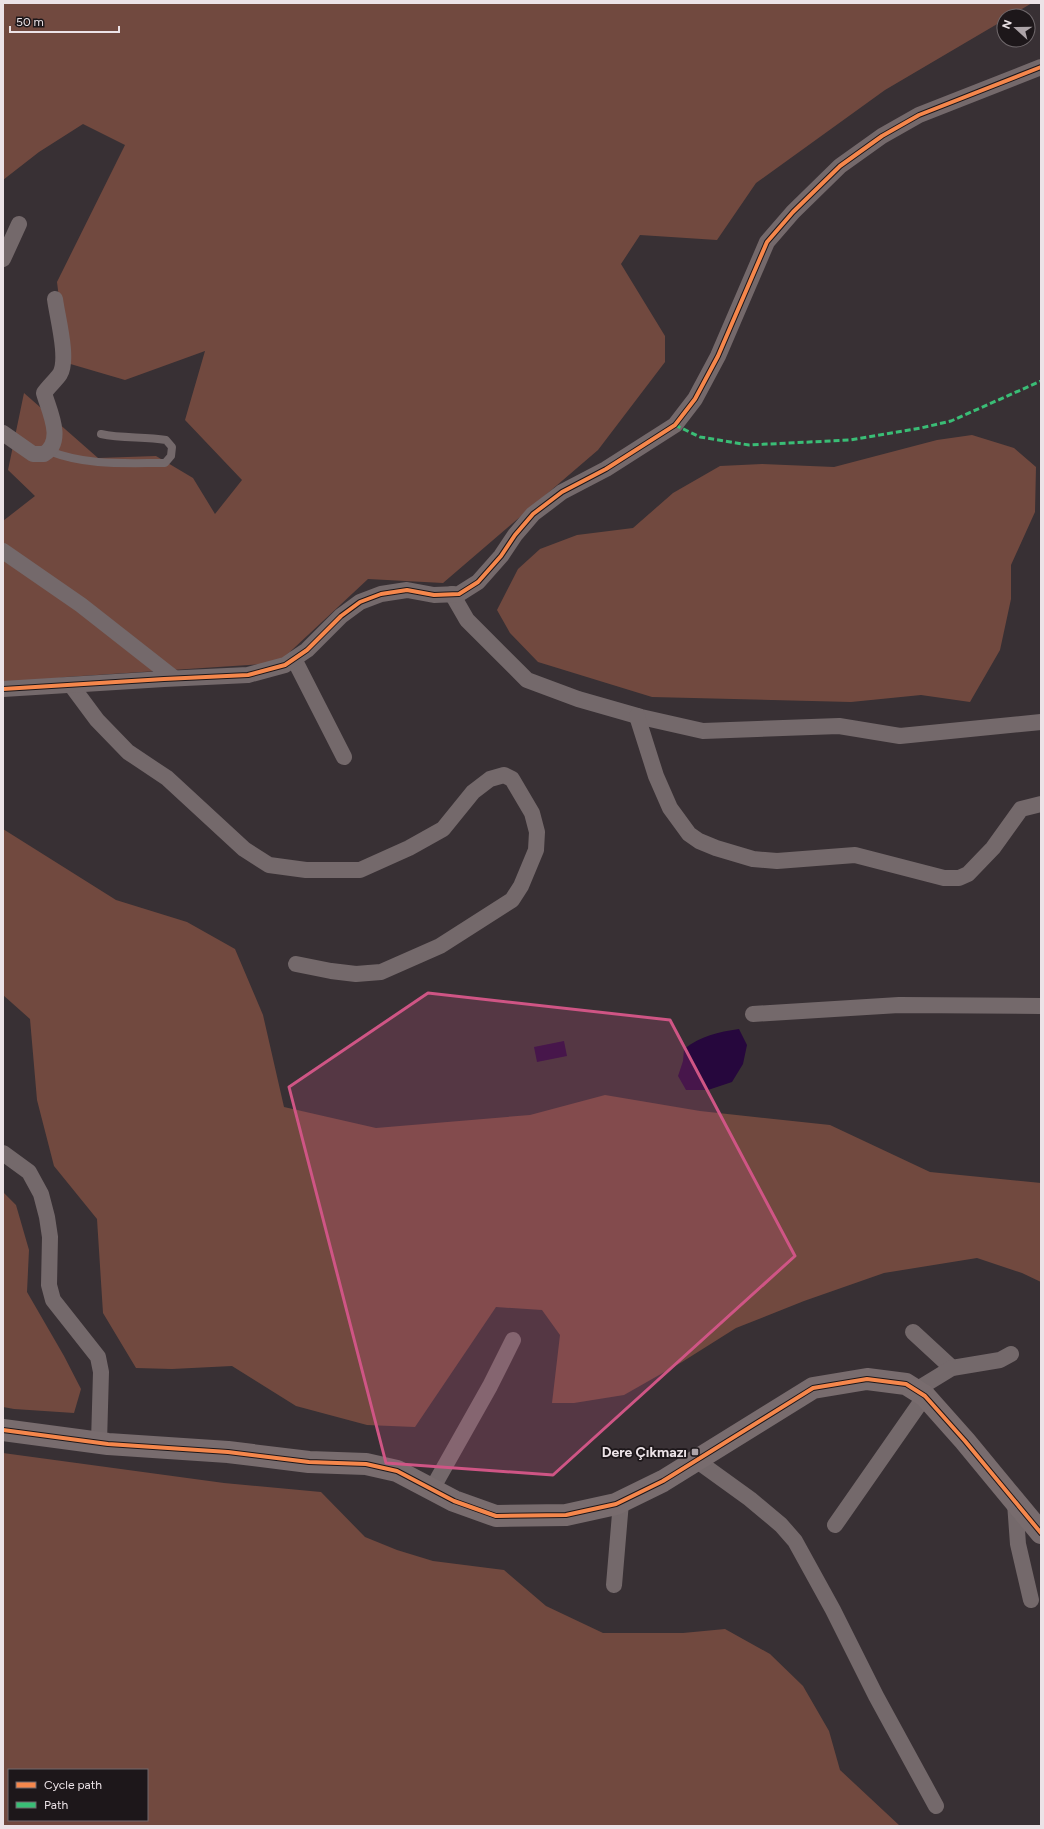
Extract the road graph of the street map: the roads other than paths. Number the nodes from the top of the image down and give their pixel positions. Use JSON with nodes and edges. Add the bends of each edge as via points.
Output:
{"nodes":[{"id":1,"x":1041,"y":67,"type":"edge"},
{"id":2,"x":19,"y":224,"type":"dead end"},
{"id":3,"x":3,"y":258,"type":"edge"},
{"id":4,"x":55,"y":299,"type":"dead end"},
{"id":5,"x":3,"y":433,"type":"edge"},
{"id":6,"x":101,"y":434,"type":"dead end"},
{"id":7,"x":49,"y":450,"type":"junction"},
{"id":8,"x":3,"y":551,"type":"edge"},
{"id":9,"x":452,"y":594,"type":"junction"},
{"id":10,"x":294,"y":659,"type":"junction"},
{"id":11,"x":174,"y":678,"type":"junction"},
{"id":12,"x":71,"y":685,"type":"junction"},
{"id":13,"x":3,"y":689,"type":"edge"},
{"id":14,"x":637,"y":716,"type":"junction"},
{"id":15,"x":1041,"y":722,"type":"edge"},
{"id":16,"x":344,"y":757,"type":"dead end"},
{"id":17,"x":1041,"y":804,"type":"edge"},
{"id":18,"x":296,"y":964,"type":"dead end"},
{"id":19,"x":1041,"y":1006,"type":"edge"},
{"id":20,"x":753,"y":1014,"type":"dead end"},
{"id":21,"x":3,"y":1153,"type":"edge"},
{"id":22,"x":913,"y":1332,"type":"dead end"},
{"id":23,"x":513,"y":1340,"type":"dead end"},
{"id":24,"x":1011,"y":1354,"type":"dead end"},
{"id":25,"x":952,"y":1368,"type":"junction"},
{"id":26,"x":921,"y":1393,"type":"junction"},
{"id":27,"x":3,"y":1430,"type":"edge"},
{"id":28,"x":98,"y":1442,"type":"junction"},
{"id":29,"x":696,"y":1460,"type":"junction"},
{"id":30,"x":432,"y":1489,"type":"junction"},
{"id":31,"x":621,"y":1502,"type":"junction"},
{"id":32,"x":1015,"y":1503,"type":"junction"},
{"id":33,"x":835,"y":1526,"type":"dead end"},
{"id":34,"x":1038,"y":1528,"type":"edge"},
{"id":35,"x":614,"y":1585,"type":"dead end"},
{"id":36,"x":1031,"y":1600,"type":"dead end"},
{"id":37,"x":936,"y":1806,"type":"dead end"}],
"edges":[{"from":1,"to":9,"type":"street","via":[[919,115],[882,136],[840,166],[792,212],[767,242],[718,356],[695,399],[675,426],[606,469],[562,492],[533,514],[478,582],[459,594]]},
{"from":2,"to":3,"type":"street"},
{"from":4,"to":7,"type":"street","via":[[63,358],[60,375],[44,393],[55,439]]},
{"from":5,"to":7,"type":"street","via":[[33,454],[44,454]]},
{"from":6,"to":7,"type":"lane","via":[[166,440],[172,447],[171,456],[165,463],[104,464],[72,459]]},
{"from":8,"to":11,"type":"street","via":[[81,605]]},
{"from":9,"to":10,"type":"street","via":[[434,595],[407,590],[381,594],[360,602]]},
{"from":9,"to":14,"type":"street","via":[[467,620],[527,680],[578,700]]},
{"from":10,"to":11,"type":"street","via":[[285,665],[248,676]]},
{"from":10,"to":16,"type":"street"},
{"from":11,"to":12,"type":"street"},
{"from":12,"to":13,"type":"street"},
{"from":12,"to":18,"type":"street","via":[[97,720],[128,752],[167,778],[244,849],[269,866],[306,870],[360,870],[410,848],[443,829],[473,792],[490,779],[504,775],[512,779],[532,813],[537,832],[536,850],[521,886],[512,900],[440,946],[381,972],[356,974]]},
{"from":14,"to":15,"type":"street","via":[[703,731],[839,726],[900,736]]},
{"from":14,"to":17,"type":"street","via":[[658,782],[670,808],[689,834],[699,842],[753,859],[777,861],[855,855],[944,878],[959,878],[968,874],[993,848],[1021,808]]},
{"from":19,"to":20,"type":"street","via":[[898,1005]]},
{"from":21,"to":28,"type":"street","via":[[29,1172],[41,1194],[49,1230],[49,1285],[53,1300],[98,1357],[101,1372]]},
{"from":22,"to":25,"type":"street"},
{"from":23,"to":30,"type":"street"},
{"from":24,"to":25,"type":"street","via":[[1000,1360]]},
{"from":25,"to":26,"type":"street"},
{"from":26,"to":29,"type":"street","via":[[906,1384],[867,1379],[813,1388]]},
{"from":26,"to":32,"type":"street","via":[[965,1441]]},
{"from":26,"to":33,"type":"street"},
{"from":27,"to":28,"type":"street"},
{"from":28,"to":30,"type":"street","via":[[228,1452],[309,1462],[366,1464],[397,1471]]},
{"from":29,"to":31,"type":"street","via":[[663,1481]]},
{"from":29,"to":37,"type":"street","via":[[781,1525],[796,1541]]},
{"from":30,"to":31,"type":"street","via":[[454,1501],[496,1516],[566,1515]]},
{"from":31,"to":35,"type":"street"},
{"from":32,"to":34,"type":"street"},
{"from":32,"to":36,"type":"street","via":[[1018,1544]]}]}
